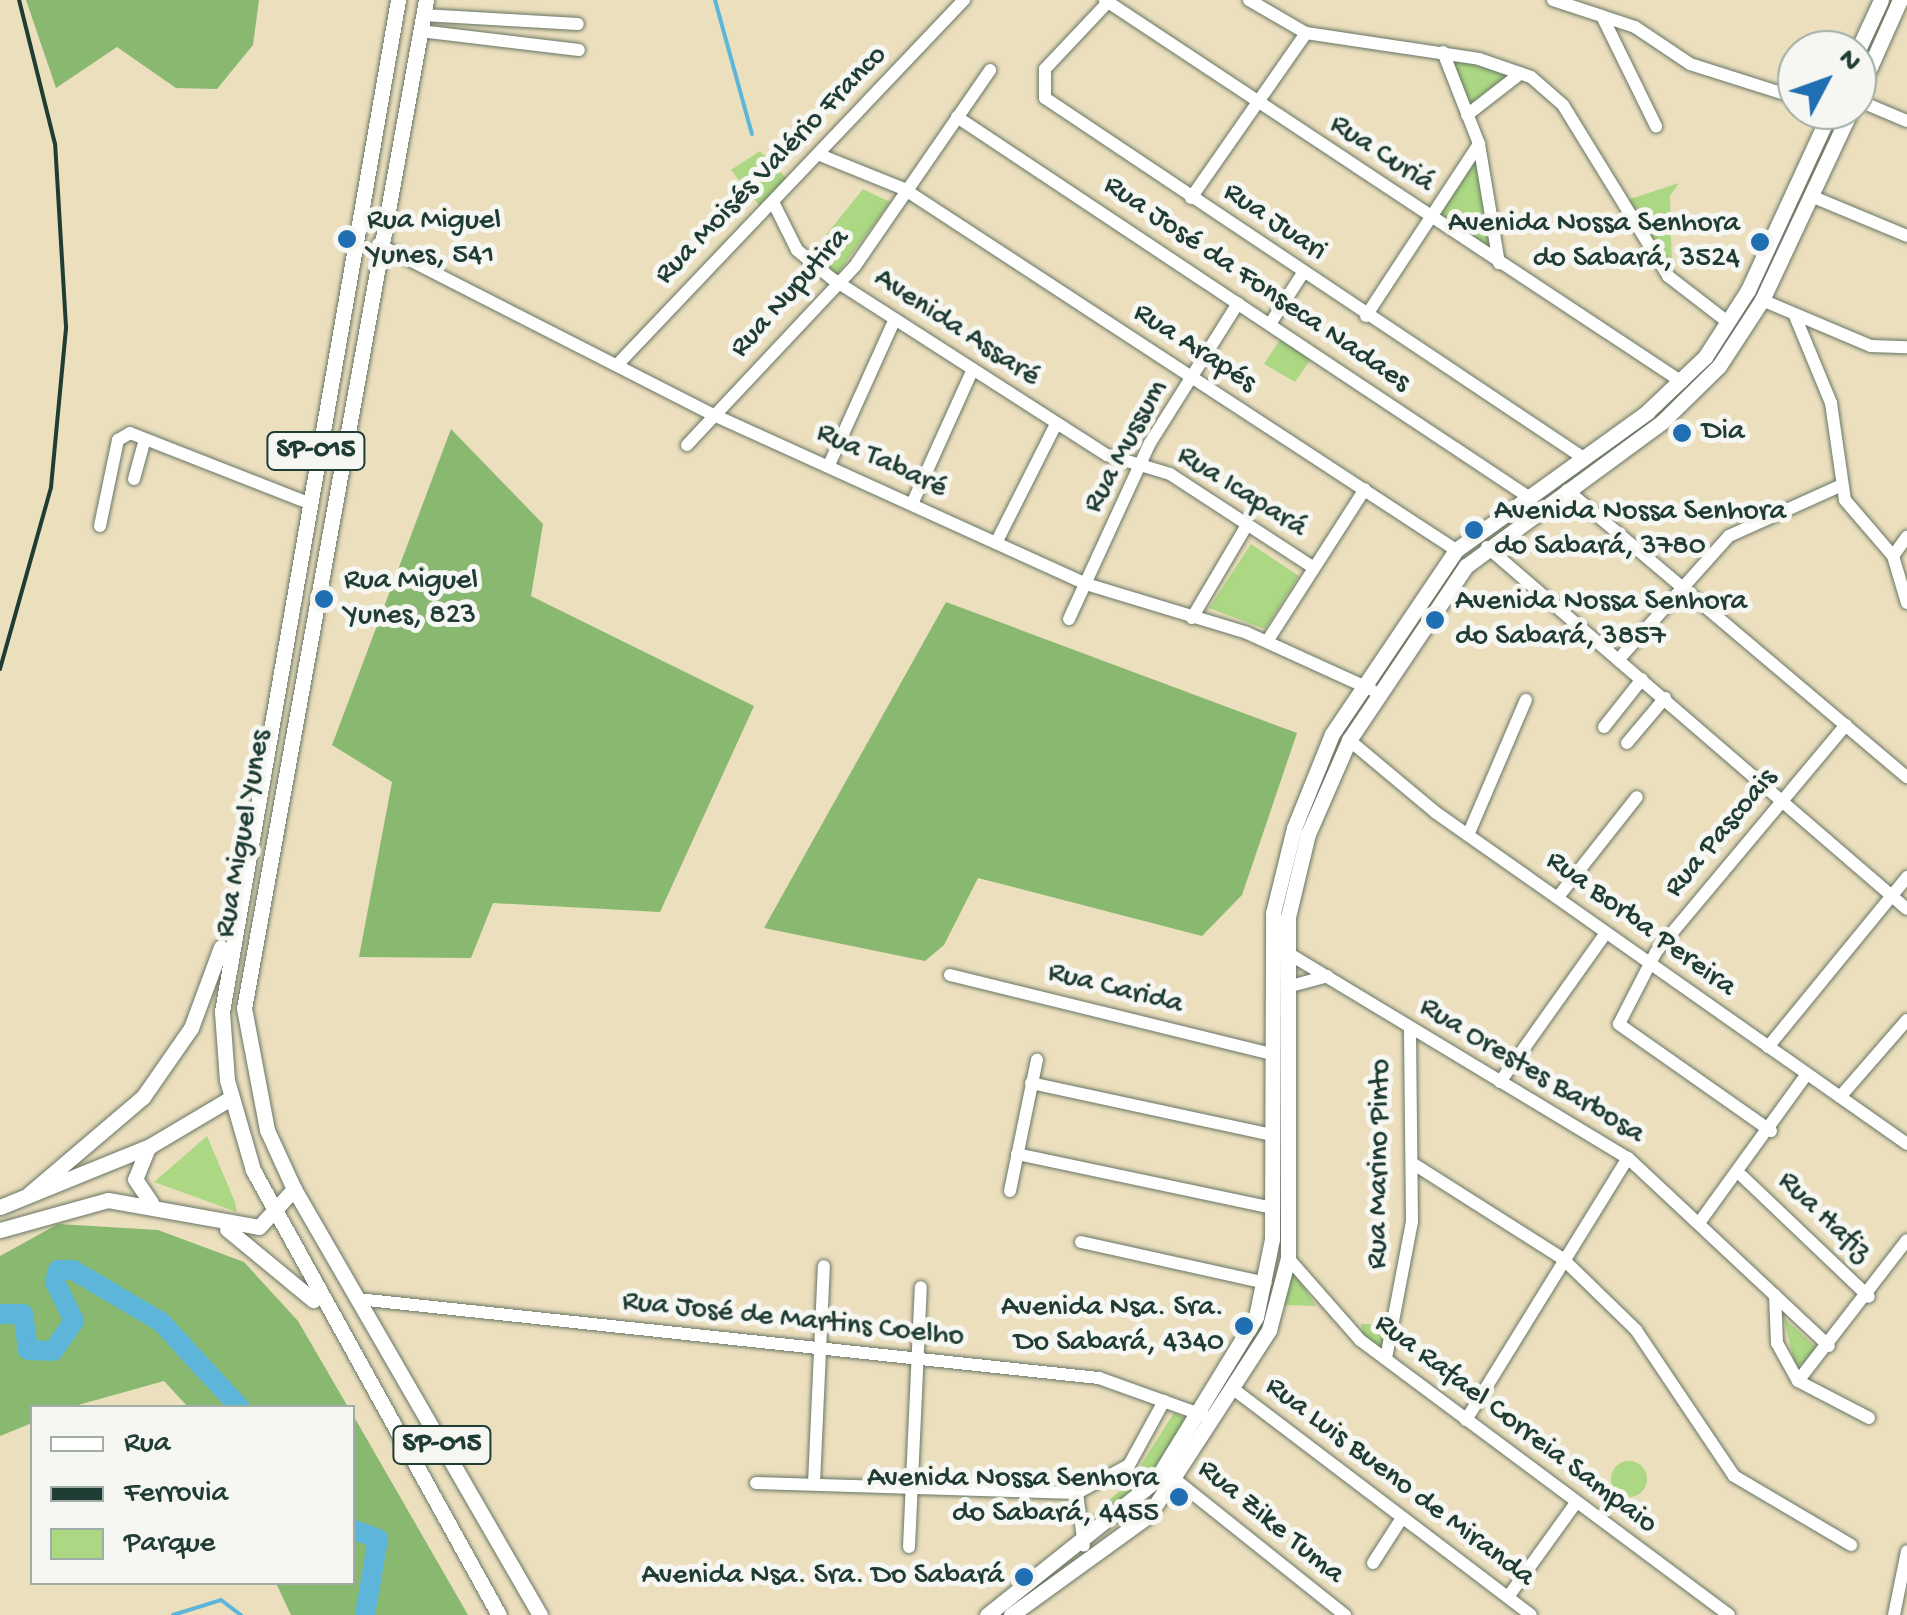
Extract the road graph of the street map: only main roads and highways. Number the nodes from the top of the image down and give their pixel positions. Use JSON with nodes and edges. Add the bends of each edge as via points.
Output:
{"nodes":[{"id":1,"x":398,"y":0,"type":"edge"},
{"id":2,"x":1881,"y":0,"type":"edge"},
{"id":3,"x":1900,"y":0,"type":"edge"},
{"id":4,"x":423,"y":15,"type":"edge"},
{"id":5,"x":1867,"y":30,"type":"edge"},
{"id":6,"x":1877,"y":52,"type":"edge"},
{"id":7,"x":1823,"y":130,"type":"edge"},
{"id":8,"x":1842,"y":130,"type":"edge"},
{"id":9,"x":1785,"y":231,"type":"junction"},
{"id":10,"x":303,"y":522,"type":"junction"},
{"id":11,"x":320,"y":570,"type":"junction"},
{"id":12,"x":289,"y":609,"type":"junction"},
{"id":13,"x":306,"y":647,"type":"junction"},
{"id":14,"x":1369,"y":689,"type":"junction"},
{"id":15,"x":236,"y":902,"type":"junction"},
{"id":16,"x":231,"y":1098,"type":"junction"},
{"id":17,"x":267,"y":1130,"type":"junction"},
{"id":18,"x":150,"y":1146,"type":"junction"},
{"id":19,"x":294,"y":1189,"type":"junction"},
{"id":20,"x":29,"y":1194,"type":"junction"},
{"id":21,"x":151,"y":1203,"type":"junction"},
{"id":22,"x":0,"y":1208,"type":"edge"},
{"id":23,"x":275,"y":1216,"type":"junction"},
{"id":24,"x":215,"y":1222,"type":"junction"},
{"id":25,"x":0,"y":1230,"type":"edge"},
{"id":26,"x":324,"y":1311,"type":"junction"},
{"id":27,"x":1209,"y":1418,"type":"junction"},
{"id":28,"x":1170,"y":1476,"type":"junction"},
{"id":29,"x":499,"y":1615,"type":"edge"},
{"id":30,"x":540,"y":1615,"type":"edge"},
{"id":31,"x":987,"y":1615,"type":"edge"},
{"id":32,"x":1011,"y":1615,"type":"edge"}],
"edges":[{"from":1,"to":10,"type":"main road","name":"Rua Miguel Yunes","number":"SP-015"},
{"from":2,"to":5,"type":"main road"},
{"from":3,"to":6,"type":"main road"},
{"from":4,"to":11,"type":"main road","name":"Rua Miguel Yunes","number":"SP-015"},
{"from":7,"to":9,"type":"main road"},
{"from":8,"to":9,"type":"main road","via":[[1811,196]]},
{"from":9,"to":14,"type":"main road","via":[[1729,324],[1682,382],[1456,550]]},
{"from":9,"to":14,"type":"main road","via":[[1762,300],[1696,391],[1487,547]]},
{"from":10,"to":11,"type":"main road","via":[[309,560]]},
{"from":10,"to":12,"type":"main road","name":"Rua Miguel Yunes","number":"SP-015"},
{"from":11,"to":13,"type":"main road","name":"Rua Miguel Yunes","number":"SP-015"},
{"from":12,"to":13,"type":"main road","via":[[302,620]]},
{"from":12,"to":15,"type":"main road","name":"Rua Miguel Yunes","number":"SP-015"},
{"from":13,"to":17,"type":"main road","name":"Rua Miguel Yunes","number":"SP-015","via":[[245,996]]},
{"from":14,"to":27,"type":"main road","via":[[1311,780],[1281,874],[1268,1053],[1273,1208],[1266,1283]]},
{"from":14,"to":27,"type":"main road","via":[[1308,834],[1286,952],[1288,1258],[1269,1330],[1236,1391]]},
{"from":15,"to":16,"type":"main road","name":"Rua Miguel Yunes","number":"SP-015","via":[[222,1012]]},
{"from":15,"to":20,"type":"main road","via":[[196,1019],[164,1070]]},
{"from":16,"to":17,"type":"main road"},
{"from":16,"to":18,"type":"main road"},
{"from":16,"to":23,"type":"main road","name":"Rua Miguel Yunes","number":"SP-015"},
{"from":17,"to":19,"type":"main road","name":"Rua Miguel Yunes","number":"SP-015"},
{"from":18,"to":20,"type":"main road"},
{"from":18,"to":21,"type":"main road","via":[[134,1178]]},
{"from":19,"to":23,"type":"main road"},
{"from":19,"to":30,"type":"main road","name":"Rua Miguel Yunes","number":"SP-015"},
{"from":20,"to":22,"type":"main road"},
{"from":21,"to":24,"type":"main road"},
{"from":21,"to":25,"type":"main road","via":[[69,1204]]},
{"from":23,"to":24,"type":"main road","via":[[241,1229]]},
{"from":23,"to":26,"type":"main road","name":"Rua Miguel Yunes","number":"SP-015"},
{"from":24,"to":26,"type":"main road"},
{"from":26,"to":29,"type":"main road","name":"Rua Miguel Yunes","number":"SP-015"},
{"from":27,"to":28,"type":"main road"},
{"from":28,"to":31,"type":"main road"},
{"from":28,"to":32,"type":"main road","via":[[1120,1543]]}]}
